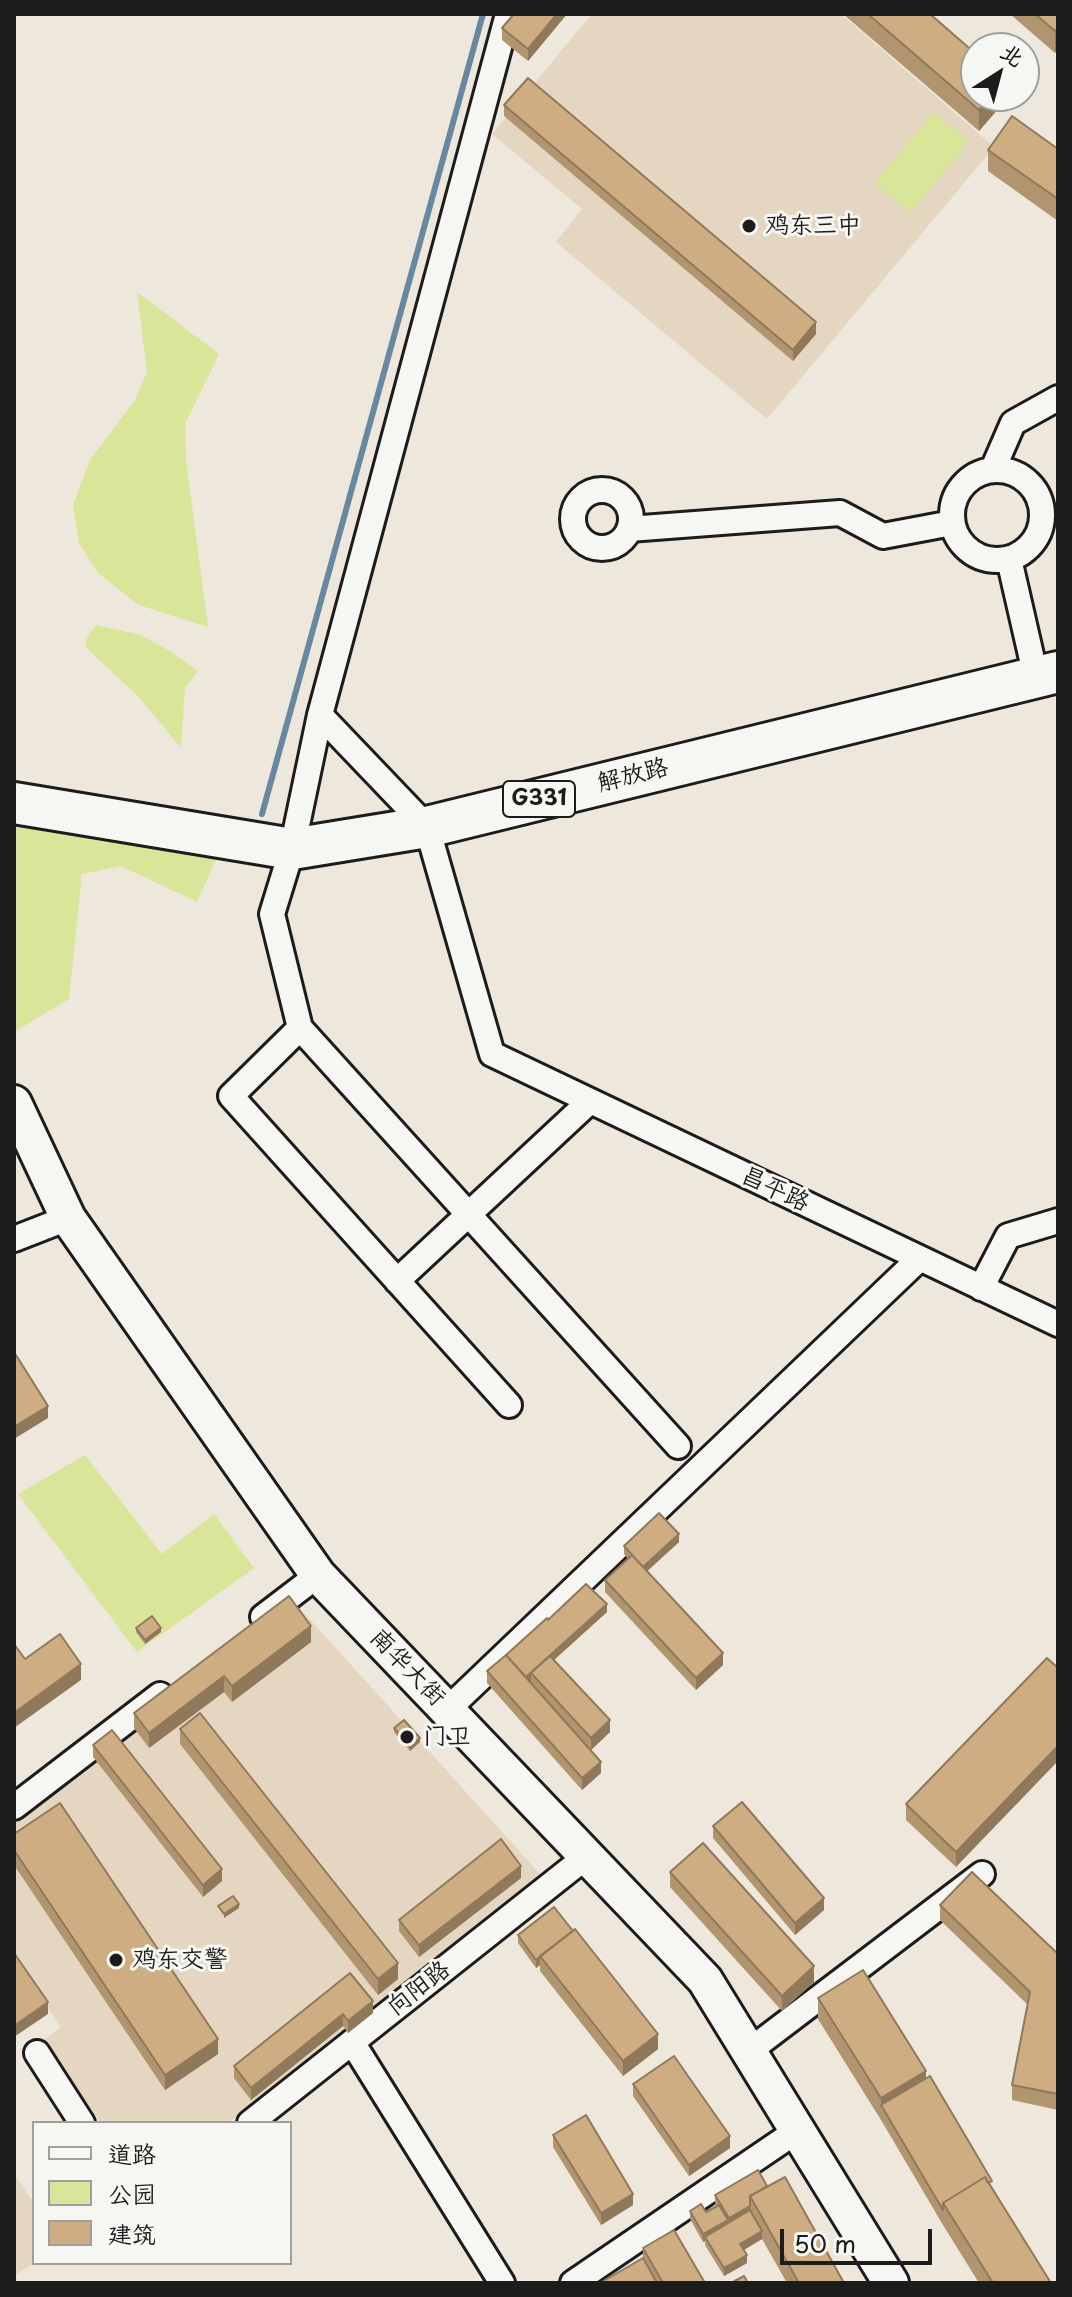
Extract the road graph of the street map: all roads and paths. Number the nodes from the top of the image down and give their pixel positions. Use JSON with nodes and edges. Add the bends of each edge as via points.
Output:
{"nodes":[{"id":1,"x":508,"y":14,"type":"edge"},
{"id":2,"x":1058,"y":398,"type":"edge"},
{"id":3,"x":993,"y":469,"type":"junction"},
{"id":4,"x":952,"y":523,"type":"junction"},
{"id":5,"x":629,"y":529,"type":"dead end"},
{"id":6,"x":1009,"y":559,"type":"junction"},
{"id":7,"x":1047,"y":675,"type":"edge"},
{"id":8,"x":320,"y":715,"type":"junction"},
{"id":9,"x":14,"y":803,"type":"edge"},
{"id":10,"x":427,"y":827,"type":"junction"},
{"id":11,"x":292,"y":849,"type":"junction"},
{"id":12,"x":300,"y":1028,"type":"junction"},
{"id":13,"x":589,"y":1102,"type":"junction"},
{"id":14,"x":14,"y":1103,"type":"edge"},
{"id":15,"x":470,"y":1215,"type":"junction"},
{"id":16,"x":68,"y":1218,"type":"junction"},
{"id":17,"x":1058,"y":1221,"type":"edge"},
{"id":18,"x":14,"y":1239,"type":"edge"},
{"id":19,"x":919,"y":1259,"type":"junction"},
{"id":20,"x":397,"y":1281,"type":"junction"},
{"id":21,"x":981,"y":1288,"type":"junction"},
{"id":22,"x":1058,"y":1324,"type":"edge"},
{"id":23,"x":509,"y":1405,"type":"dead end"},
{"id":24,"x":678,"y":1446,"type":"dead end"},
{"id":25,"x":318,"y":1575,"type":"junction"},
{"id":26,"x":241,"y":1634,"type":"edge"},
{"id":27,"x":175,"y":1684,"type":"edge"},
{"id":28,"x":447,"y":1710,"type":"junction"},
{"id":29,"x":14,"y":1807,"type":"edge"},
{"id":30,"x":587,"y":1856,"type":"junction"},
{"id":31,"x":982,"y":1874,"type":"dead end"},
{"id":32,"x":352,"y":2042,"type":"junction"},
{"id":33,"x":749,"y":2051,"type":"junction"},
{"id":34,"x":37,"y":2053,"type":"dead end"},
{"id":35,"x":81,"y":2121,"type":"edge"},
{"id":36,"x":253,"y":2121,"type":"edge"},
{"id":37,"x":798,"y":2130,"type":"junction"},
{"id":38,"x":502,"y":2283,"type":"edge"},
{"id":39,"x":573,"y":2283,"type":"edge"},
{"id":40,"x":891,"y":2283,"type":"edge"}],
"edges":[{"from":1,"to":8,"type":"street"},
{"from":2,"to":3,"type":"street","via":[[1013,423]]},
{"from":3,"to":4,"type":"street","via":[[966,481],[956,493]]},
{"from":3,"to":6,"type":"street","via":[[1023,477],[1034,487],[1043,515],[1033,543]]},
{"from":4,"to":5,"type":"street","via":[[883,536],[840,513]]},
{"from":4,"to":6,"type":"street","via":[[966,549],[994,561]]},
{"from":6,"to":7,"type":"street"},
{"from":7,"to":10,"type":"highway","name":"解放路","number":"G331"},
{"from":8,"to":10,"type":"street"},
{"from":8,"to":11,"type":"street"},
{"from":9,"to":11,"type":"highway","name":"解放路","number":"G331"},
{"from":10,"to":11,"type":"highway","name":"解放路","number":"G331"},
{"from":10,"to":13,"type":"street","name":"昌平路","via":[[492,1054]]},
{"from":11,"to":12,"type":"street","via":[[272,914]]},
{"from":12,"to":15,"type":"street"},
{"from":12,"to":20,"type":"street","via":[[231,1096]]},
{"from":13,"to":15,"type":"street"},
{"from":13,"to":19,"type":"street","name":"昌平路"},
{"from":14,"to":16,"type":"main road","name":"南华大街"},
{"from":15,"to":20,"type":"street"},
{"from":15,"to":24,"type":"street"},
{"from":16,"to":18,"type":"street"},
{"from":16,"to":25,"type":"main road","name":"南华大街"},
{"from":17,"to":21,"type":"street","via":[[1008,1236]]},
{"from":19,"to":21,"type":"street","name":"昌平路"},
{"from":19,"to":28,"type":"street"},
{"from":20,"to":23,"type":"street"},
{"from":21,"to":22,"type":"street","name":"昌平路"},
{"from":25,"to":26,"type":"street"},
{"from":25,"to":28,"type":"main road","name":"南华大街"},
{"from":27,"to":29,"type":"street"},
{"from":28,"to":30,"type":"main road","name":"南华大街"},
{"from":30,"to":32,"type":"street","name":"向阳路"},
{"from":30,"to":33,"type":"main road","name":"南华大街","via":[[705,1980]]},
{"from":31,"to":33,"type":"street"},
{"from":32,"to":36,"type":"street","name":"向阳路"},
{"from":32,"to":38,"type":"street"},
{"from":33,"to":37,"type":"main road","name":"南华大街"},
{"from":34,"to":35,"type":"street"},
{"from":37,"to":39,"type":"street"},
{"from":37,"to":40,"type":"main road","name":"南华大街"}]}
